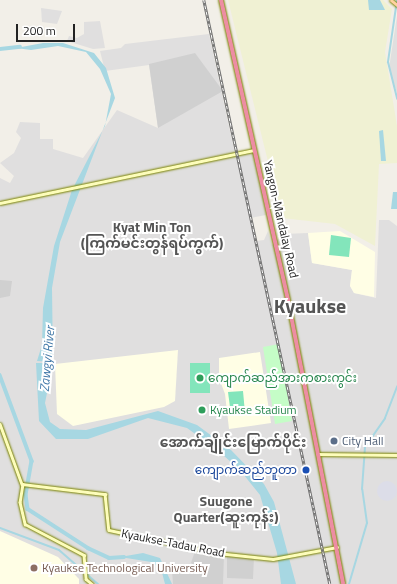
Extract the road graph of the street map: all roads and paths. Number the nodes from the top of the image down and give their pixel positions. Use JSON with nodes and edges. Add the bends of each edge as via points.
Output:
{"nodes":[{"id":1,"x":221,"y":0,"type":"edge"},
{"id":2,"x":391,"y":0,"type":"edge"},
{"id":3,"x":397,"y":5,"type":"edge"},
{"id":4,"x":255,"y":150,"type":"junction"},
{"id":5,"x":0,"y":202,"type":"edge"},
{"id":6,"x":0,"y":424,"type":"edge"},
{"id":7,"x":318,"y":454,"type":"junction"},
{"id":8,"x":397,"y":455,"type":"edge"},
{"id":9,"x":22,"y":484,"type":"junction"},
{"id":10,"x":338,"y":547,"type":"junction"},
{"id":11,"x":92,"y":584,"type":"edge"},
{"id":12,"x":343,"y":584,"type":"edge"}],
"edges":[{"from":1,"to":4,"type":"highway","name":"Yangon-Mandalay Road"},
{"from":2,"to":3,"type":"main road"},
{"from":4,"to":5,"type":"street"},
{"from":4,"to":7,"type":"highway","name":"Yangon-Mandalay Road"},
{"from":6,"to":9,"type":"street"},
{"from":7,"to":8,"type":"street"},
{"from":7,"to":10,"type":"highway","name":"Yangon-Mandalay Road"},
{"from":9,"to":10,"type":"street","name":"Kyaukse-Tadau Road","via":[[105,494],[109,506],[107,527],[114,531],[217,553],[274,559]]},
{"from":9,"to":11,"type":"street","via":[[20,502],[25,524],[84,555]]},
{"from":10,"to":12,"type":"highway","name":"Yangon-Mandalay Road"}]}
